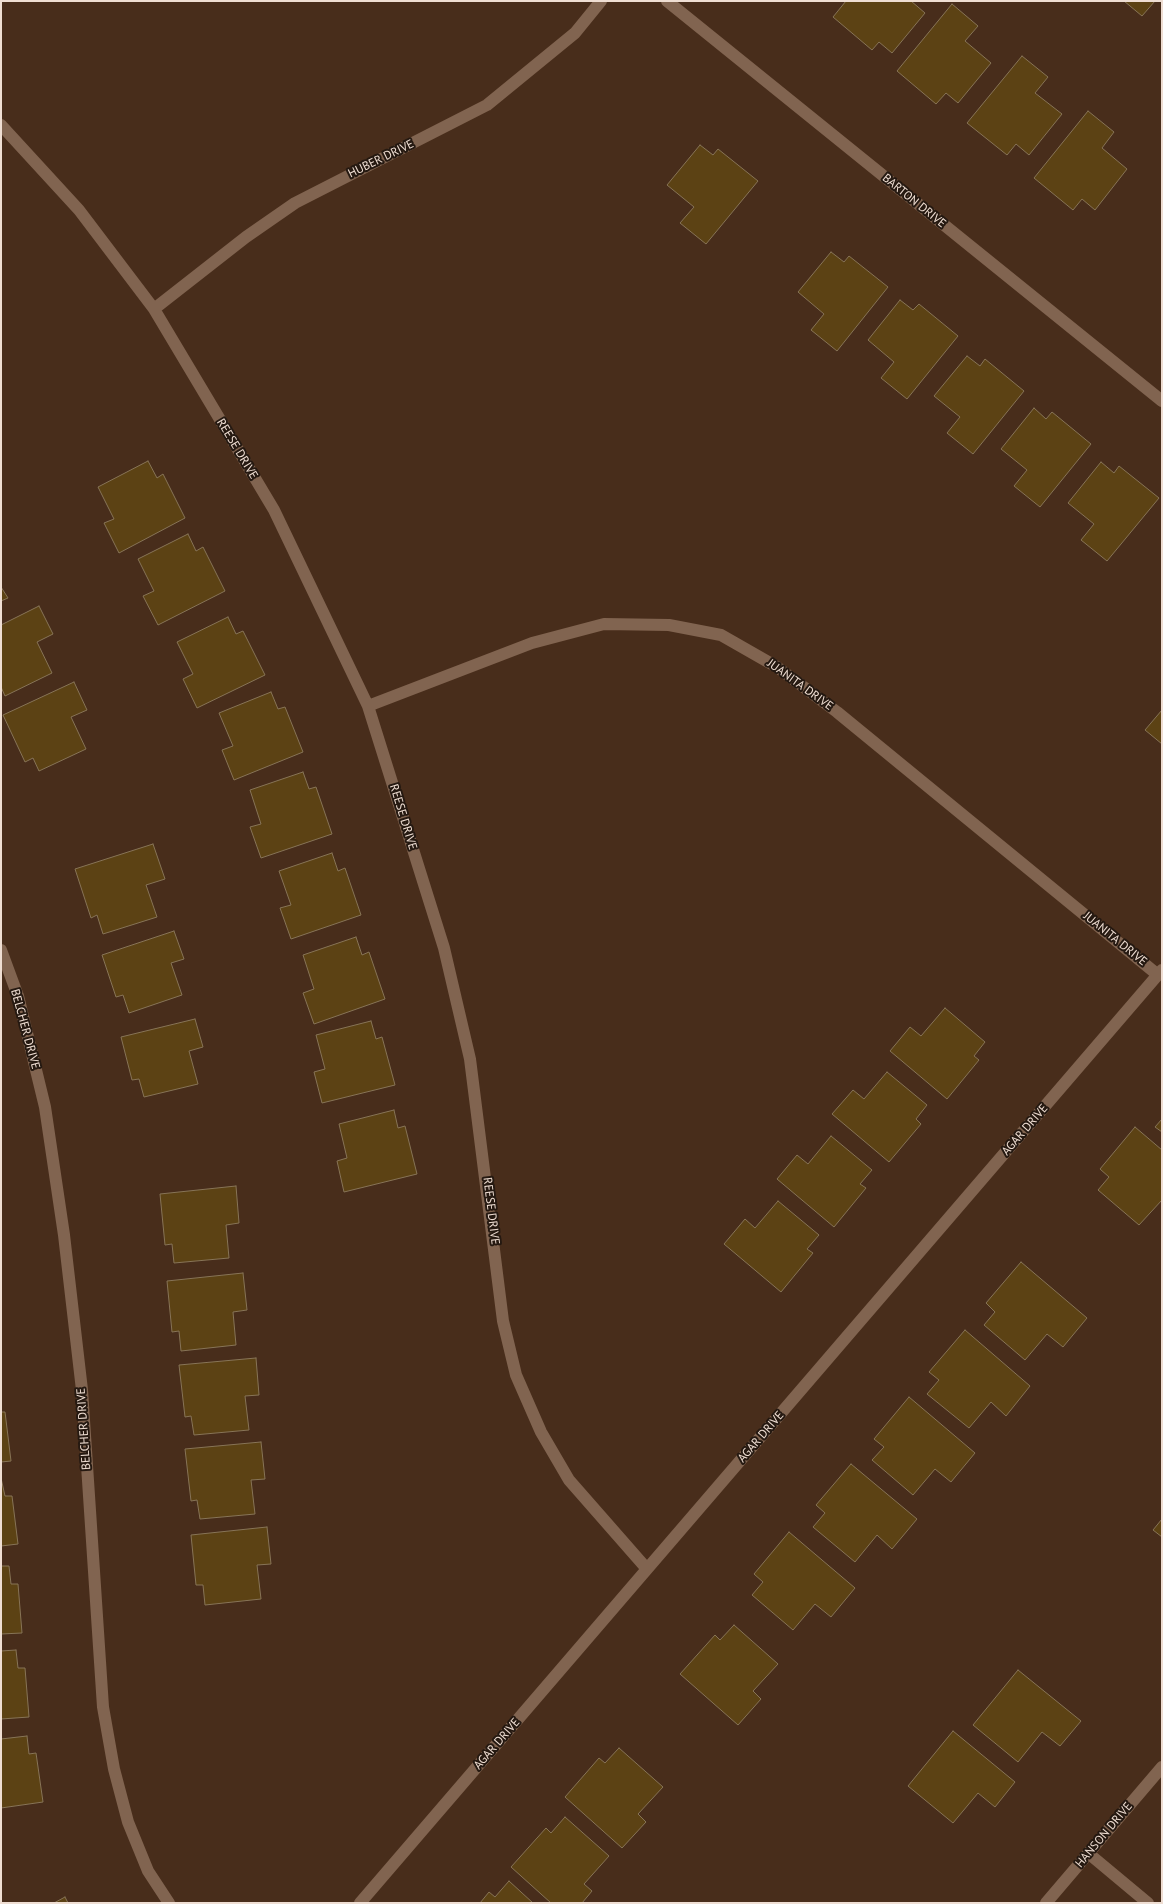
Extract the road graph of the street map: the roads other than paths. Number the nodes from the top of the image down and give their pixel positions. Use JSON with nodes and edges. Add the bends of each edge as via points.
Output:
{"nodes":[{"id":1,"x":601,"y":1,"type":"edge"},
{"id":2,"x":667,"y":1,"type":"edge"},
{"id":3,"x":1,"y":125,"type":"edge"},
{"id":4,"x":154,"y":308,"type":"junction"},
{"id":5,"x":1162,"y":401,"type":"edge"},
{"id":6,"x":368,"y":706,"type":"junction"},
{"id":7,"x":1,"y":950,"type":"edge"},
{"id":8,"x":1160,"y":972,"type":"edge"},
{"id":9,"x":647,"y":1569,"type":"junction"},
{"id":10,"x":1162,"y":1766,"type":"edge"},
{"id":11,"x":1088,"y":1853,"type":"junction"},
{"id":12,"x":168,"y":1903,"type":"edge"},
{"id":13,"x":360,"y":1903,"type":"edge"},
{"id":14,"x":1046,"y":1903,"type":"edge"},
{"id":15,"x":1148,"y":1903,"type":"edge"}],
"edges":[{"from":1,"to":4,"type":"street","name":"HUBER DRIVE","via":[[575,33],[487,105],[295,203]]},
{"from":2,"to":5,"type":"street","name":"BARTON DRIVE"},
{"from":3,"to":4,"type":"street","name":"REESE DRIVE","via":[[79,210]]},
{"from":4,"to":6,"type":"street","name":"REESE DRIVE","via":[[274,510]]},
{"from":6,"to":8,"type":"street","name":"JUANITA DRIVE","via":[[532,644],[604,624],[669,625],[721,635],[777,666]]},
{"from":6,"to":9,"type":"street","name":"REESE DRIVE","via":[[444,948],[470,1059],[504,1321],[516,1375],[541,1432],[569,1480]]},
{"from":7,"to":12,"type":"street","name":"BELCHER DRIVE","via":[[18,996],[45,1107],[64,1235],[82,1390],[104,1707],[114,1769],[128,1822],[148,1871]]},
{"from":8,"to":9,"type":"street","name":"AGAR DRIVE"},
{"from":9,"to":13,"type":"street","name":"AGAR DRIVE"},
{"from":10,"to":11,"type":"street","name":"HANSON DRIVE"},
{"from":11,"to":14,"type":"street","name":"HANSON DRIVE"},
{"from":11,"to":15,"type":"street"}]}
